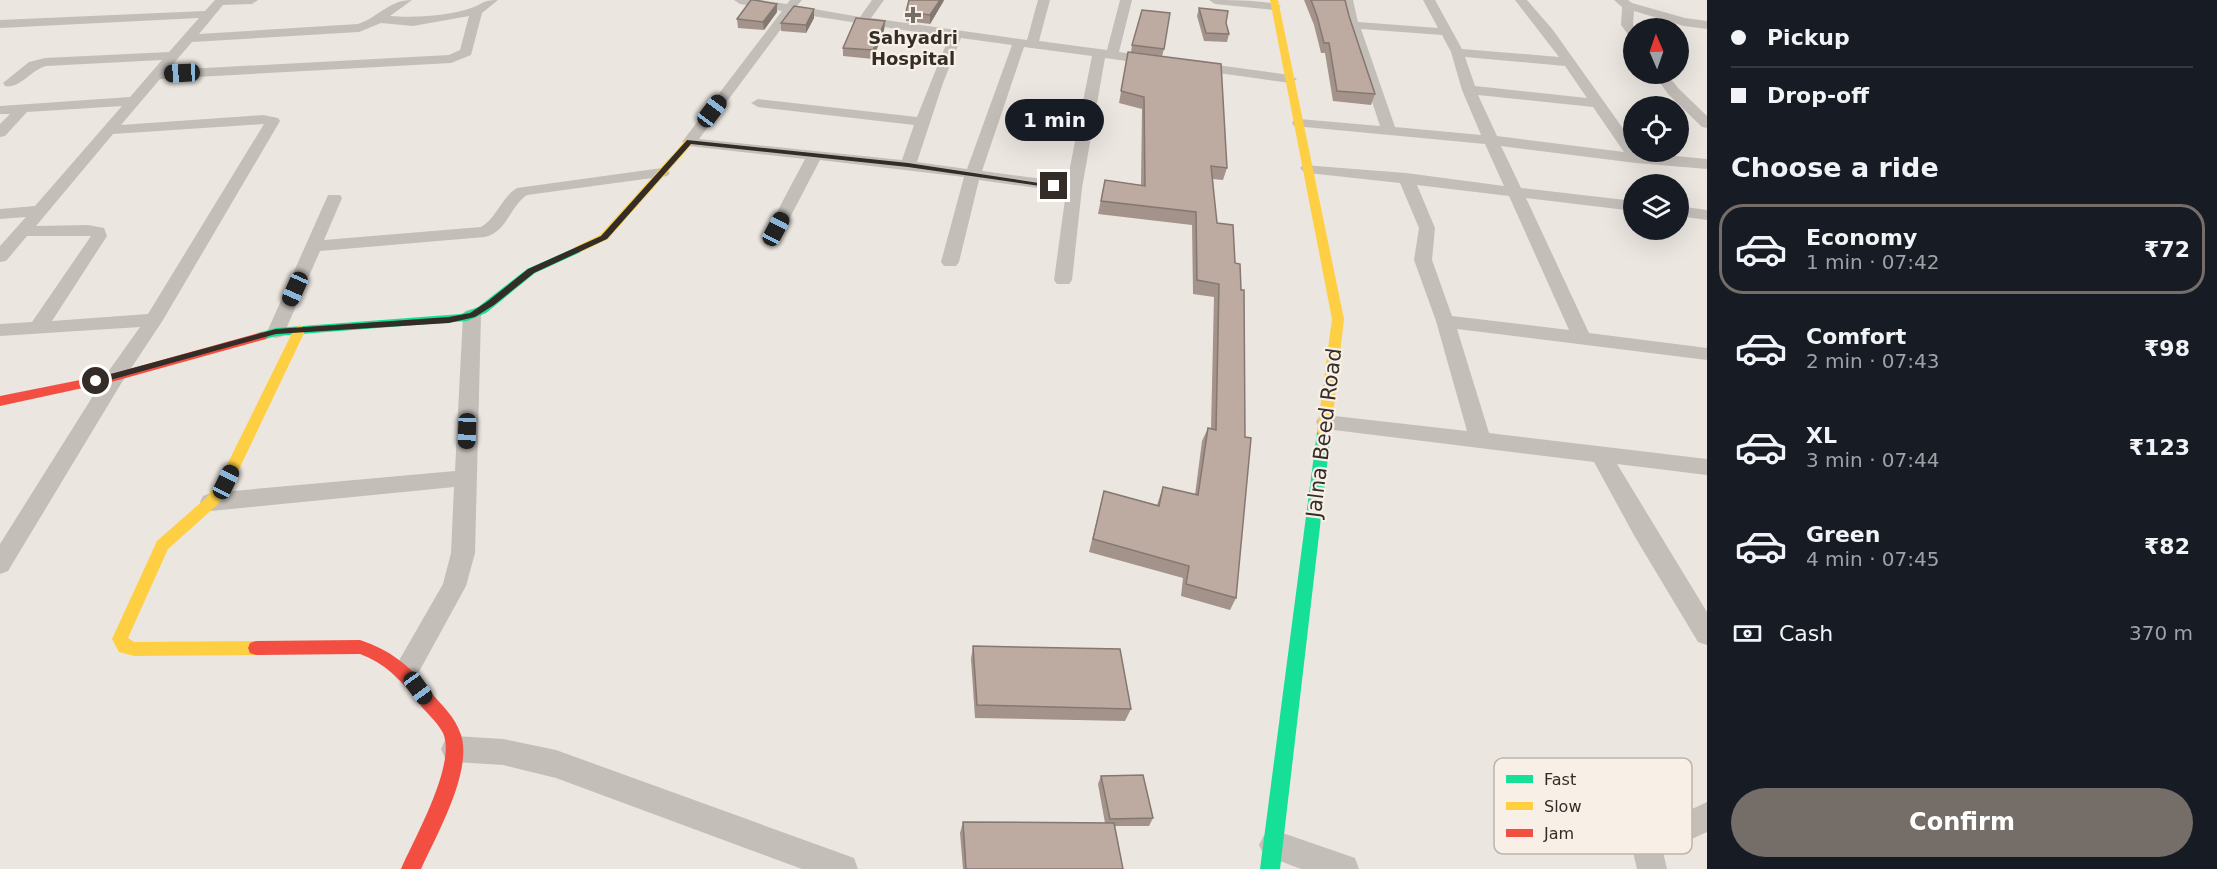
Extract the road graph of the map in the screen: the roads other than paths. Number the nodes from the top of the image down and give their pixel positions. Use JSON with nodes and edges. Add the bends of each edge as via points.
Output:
{"nodes":[{"id":1,"x":252,"y":0,"type":"edge"},
{"id":2,"x":406,"y":0,"type":"edge"},
{"id":3,"x":492,"y":0,"type":"edge"},
{"id":4,"x":743,"y":0,"type":"edge"},
{"id":5,"x":878,"y":0,"type":"edge"},
{"id":6,"x":1044,"y":0,"type":"edge"},
{"id":7,"x":1126,"y":0,"type":"edge"},
{"id":8,"x":1215,"y":0,"type":"edge"},
{"id":9,"x":1347,"y":0,"type":"edge"},
{"id":10,"x":1429,"y":0,"type":"edge"},
{"id":11,"x":1521,"y":0,"type":"edge"},
{"id":12,"x":221,"y":1,"type":"edge"},
{"id":13,"x":1274,"y":3,"type":"edge"},
{"id":14,"x":1624,"y":3,"type":"edge"},
{"id":15,"x":793,"y":4,"type":"edge"},
{"id":16,"x":477,"y":11,"type":"junction"},
{"id":17,"x":210,"y":14,"type":"junction"},
{"id":18,"x":1626,"y":18,"type":"edge"},
{"id":19,"x":378,"y":19,"type":"junction"},
{"id":20,"x":863,"y":21,"type":"junction"},
{"id":21,"x":0,"y":24,"type":"edge"},
{"id":22,"x":1353,"y":25,"type":"junction"},
{"id":23,"x":1707,"y":25,"type":"edge"},
{"id":24,"x":1446,"y":32,"type":"junction"},
{"id":25,"x":956,"y":35,"type":"junction"},
{"id":26,"x":188,"y":38,"type":"junction"},
{"id":27,"x":1026,"y":44,"type":"junction"},
{"id":28,"x":1457,"y":52,"type":"junction"},
{"id":29,"x":1106,"y":54,"type":"junction"},
{"id":30,"x":173,"y":56,"type":"junction"},
{"id":31,"x":1568,"y":62,"type":"junction"},
{"id":32,"x":158,"y":75,"type":"junction"},
{"id":33,"x":1290,"y":79,"type":"junction"},
{"id":34,"x":10,"y":83,"type":"dead end"},
{"id":35,"x":1668,"y":84,"type":"edge"},
{"id":36,"x":1469,"y":90,"type":"junction"},
{"id":37,"x":133,"y":101,"type":"junction"},
{"id":38,"x":758,"y":103,"type":"dead end"},
{"id":39,"x":1596,"y":103,"type":"junction"},
{"id":40,"x":23,"y":108,"type":"junction"},
{"id":41,"x":0,"y":110,"type":"edge"},
{"id":42,"x":922,"y":122,"type":"junction"},
{"id":43,"x":1299,"y":123,"type":"junction"},
{"id":44,"x":1707,"y":124,"type":"edge"},
{"id":45,"x":111,"y":130,"type":"junction"},
{"id":46,"x":1389,"y":131,"type":"junction"},
{"id":47,"x":0,"y":133,"type":"edge"},
{"id":48,"x":1491,"y":140,"type":"junction"},
{"id":49,"x":1623,"y":140,"type":"edge"},
{"id":50,"x":689,"y":142,"type":"junction"},
{"id":51,"x":815,"y":155,"type":"junction"},
{"id":52,"x":1623,"y":156,"type":"edge"},
{"id":53,"x":1683,"y":162,"type":"edge"},
{"id":54,"x":1707,"y":164,"type":"edge"},
{"id":55,"x":908,"y":165,"type":"junction"},
{"id":56,"x":1308,"y":168,"type":"junction"},
{"id":57,"x":662,"y":173,"type":"junction"},
{"id":58,"x":973,"y":174,"type":"junction"},
{"id":59,"x":1406,"y":178,"type":"junction"},
{"id":60,"x":1074,"y":188,"type":"junction"},
{"id":61,"x":1515,"y":190,"type":"junction"},
{"id":62,"x":334,"y":198,"type":"dead end"},
{"id":63,"x":1623,"y":205,"type":"edge"},
{"id":64,"x":38,"y":211,"type":"junction"},
{"id":65,"x":1689,"y":213,"type":"edge"},
{"id":66,"x":0,"y":214,"type":"edge"},
{"id":67,"x":1707,"y":215,"type":"edge"},
{"id":68,"x":776,"y":229,"type":"dead end"},
{"id":69,"x":21,"y":231,"type":"junction"},
{"id":70,"x":313,"y":246,"type":"junction"},
{"id":71,"x":0,"y":257,"type":"edge"},
{"id":72,"x":950,"y":262,"type":"dead end"},
{"id":73,"x":1063,"y":280,"type":"dead end"},
{"id":74,"x":472,"y":315,"type":"junction"},
{"id":75,"x":154,"y":320,"type":"junction"},
{"id":76,"x":1445,"y":321,"type":"junction"},
{"id":77,"x":38,"y":327,"type":"junction"},
{"id":78,"x":300,"y":329,"type":"junction"},
{"id":79,"x":0,"y":330,"type":"edge"},
{"id":80,"x":276,"y":332,"type":"junction"},
{"id":81,"x":1582,"y":339,"type":"junction"},
{"id":82,"x":1707,"y":354,"type":"edge"},
{"id":83,"x":116,"y":377,"type":"junction"},
{"id":84,"x":0,"y":401,"type":"edge"},
{"id":85,"x":1326,"y":422,"type":"junction"},
{"id":86,"x":1480,"y":440,"type":"junction"},
{"id":87,"x":1601,"y":455,"type":"junction"},
{"id":88,"x":1707,"y":467,"type":"edge"},
{"id":89,"x":465,"y":478,"type":"junction"},
{"id":90,"x":211,"y":502,"type":"junction"},
{"id":91,"x":0,"y":564,"type":"edge"},
{"id":92,"x":1707,"y":634,"type":"edge"},
{"id":93,"x":406,"y":671,"type":"junction"},
{"id":94,"x":455,"y":749,"type":"junction"},
{"id":95,"x":1707,"y":817,"type":"edge"},
{"id":96,"x":1692,"y":824,"type":"edge"},
{"id":97,"x":1648,"y":854,"type":"edge"},
{"id":98,"x":1272,"y":857,"type":"edge"},
{"id":99,"x":411,"y":869,"type":"edge"},
{"id":100,"x":843,"y":869,"type":"edge"},
{"id":101,"x":1344,"y":869,"type":"edge"},
{"id":102,"x":1652,"y":869,"type":"edge"}],
"edges":[{"from":1,"to":12,"type":"street"},
{"from":2,"to":19,"type":"street"},
{"from":3,"to":16,"type":"street"},
{"from":4,"to":15,"type":"street"},
{"from":5,"to":20,"type":"street"},
{"from":6,"to":27,"type":"street"},
{"from":7,"to":29,"type":"street"},
{"from":8,"to":13,"type":"street"},
{"from":9,"to":22,"type":"street"},
{"from":10,"to":24,"type":"street"},
{"from":11,"to":31,"type":"street"},
{"from":12,"to":17,"type":"street"},
{"from":13,"to":33,"type":"street","name":"Jalna Beed Road"},
{"from":14,"to":18,"type":"street"},
{"from":14,"to":23,"type":"street"},
{"from":15,"to":20,"type":"street"},
{"from":15,"to":50,"type":"street"},
{"from":16,"to":19,"type":"street","via":[[413,22]]},
{"from":16,"to":32,"type":"street","via":[[468,48],[451,59]]},
{"from":17,"to":21,"type":"street"},
{"from":17,"to":26,"type":"street"},
{"from":19,"to":26,"type":"street","via":[[351,29]]},
{"from":20,"to":25,"type":"street"},
{"from":22,"to":24,"type":"street"},
{"from":22,"to":46,"type":"street"},
{"from":24,"to":28,"type":"street"},
{"from":25,"to":27,"type":"street"},
{"from":25,"to":42,"type":"street"},
{"from":26,"to":30,"type":"street"},
{"from":27,"to":29,"type":"street"},
{"from":27,"to":58,"type":"street"},
{"from":28,"to":31,"type":"street"},
{"from":28,"to":36,"type":"street"},
{"from":29,"to":33,"type":"street"},
{"from":29,"to":60,"type":"street"},
{"from":30,"to":32,"type":"street"},
{"from":30,"to":34,"type":"street","via":[[45,62],[34,65]]},
{"from":31,"to":39,"type":"street"},
{"from":32,"to":37,"type":"street"},
{"from":33,"to":43,"type":"street","name":"Jalna Beed Road"},
{"from":35,"to":44,"type":"street"},
{"from":36,"to":39,"type":"street"},
{"from":36,"to":48,"type":"street"},
{"from":37,"to":40,"type":"street"},
{"from":37,"to":45,"type":"street"},
{"from":38,"to":42,"type":"street"},
{"from":39,"to":49,"type":"street"},
{"from":40,"to":41,"type":"street"},
{"from":40,"to":47,"type":"street"},
{"from":42,"to":55,"type":"street"},
{"from":43,"to":46,"type":"street"},
{"from":43,"to":56,"type":"street","name":"Jalna Beed Road"},
{"from":45,"to":64,"type":"street"},
{"from":45,"to":75,"type":"street","via":[[273,121]]},
{"from":46,"to":48,"type":"street"},
{"from":48,"to":52,"type":"street"},
{"from":48,"to":61,"type":"street"},
{"from":50,"to":51,"type":"street"},
{"from":50,"to":57,"type":"street"},
{"from":51,"to":55,"type":"street"},
{"from":51,"to":68,"type":"street"},
{"from":53,"to":54,"type":"street"},
{"from":55,"to":58,"type":"street"},
{"from":56,"to":59,"type":"street"},
{"from":56,"to":85,"type":"street","name":"Jalna Beed Road","via":[[1338,319]]},
{"from":57,"to":70,"type":"street","via":[[523,191],[513,198],[493,228],[476,234]]},
{"from":57,"to":74,"type":"street","via":[[604,237],[531,271]]},
{"from":58,"to":60,"type":"street"},
{"from":58,"to":72,"type":"street"},
{"from":59,"to":61,"type":"street"},
{"from":59,"to":76,"type":"street","via":[[1427,228],[1423,260]]},
{"from":60,"to":73,"type":"street"},
{"from":61,"to":63,"type":"street"},
{"from":61,"to":81,"type":"street"},
{"from":62,"to":70,"type":"street"},
{"from":64,"to":66,"type":"street"},
{"from":64,"to":69,"type":"street"},
{"from":65,"to":67,"type":"street"},
{"from":69,"to":71,"type":"street"},
{"from":69,"to":77,"type":"street","via":[[88,230],[98,232],[99,236]]},
{"from":70,"to":80,"type":"street"},
{"from":74,"to":78,"type":"street","via":[[449,320]]},
{"from":74,"to":89,"type":"street"},
{"from":75,"to":77,"type":"street"},
{"from":75,"to":83,"type":"street"},
{"from":76,"to":81,"type":"street"},
{"from":76,"to":86,"type":"street"},
{"from":77,"to":79,"type":"street"},
{"from":78,"to":80,"type":"street"},
{"from":78,"to":90,"type":"street","via":[[226,482]]},
{"from":80,"to":83,"type":"street"},
{"from":81,"to":82,"type":"street"},
{"from":83,"to":84,"type":"street"},
{"from":83,"to":91,"type":"street"},
{"from":85,"to":86,"type":"street"},
{"from":85,"to":98,"type":"street","name":"Jalna Beed Road"},
{"from":86,"to":87,"type":"street"},
{"from":87,"to":88,"type":"street"},
{"from":87,"to":92,"type":"street"},
{"from":89,"to":90,"type":"street"},
{"from":89,"to":93,"type":"street","via":[[459,571]]},
{"from":90,"to":93,"type":"street","via":[[162,545],[123,629],[122,644],[134,649],[360,647],[391,658]]},
{"from":93,"to":94,"type":"street","via":[[453,738]]},
{"from":94,"to":99,"type":"street","via":[[452,768]]},
{"from":94,"to":100,"type":"street","via":[[503,752],[556,764]]},
{"from":95,"to":96,"type":"street"},
{"from":97,"to":102,"type":"street"},
{"from":98,"to":101,"type":"street"}]}
